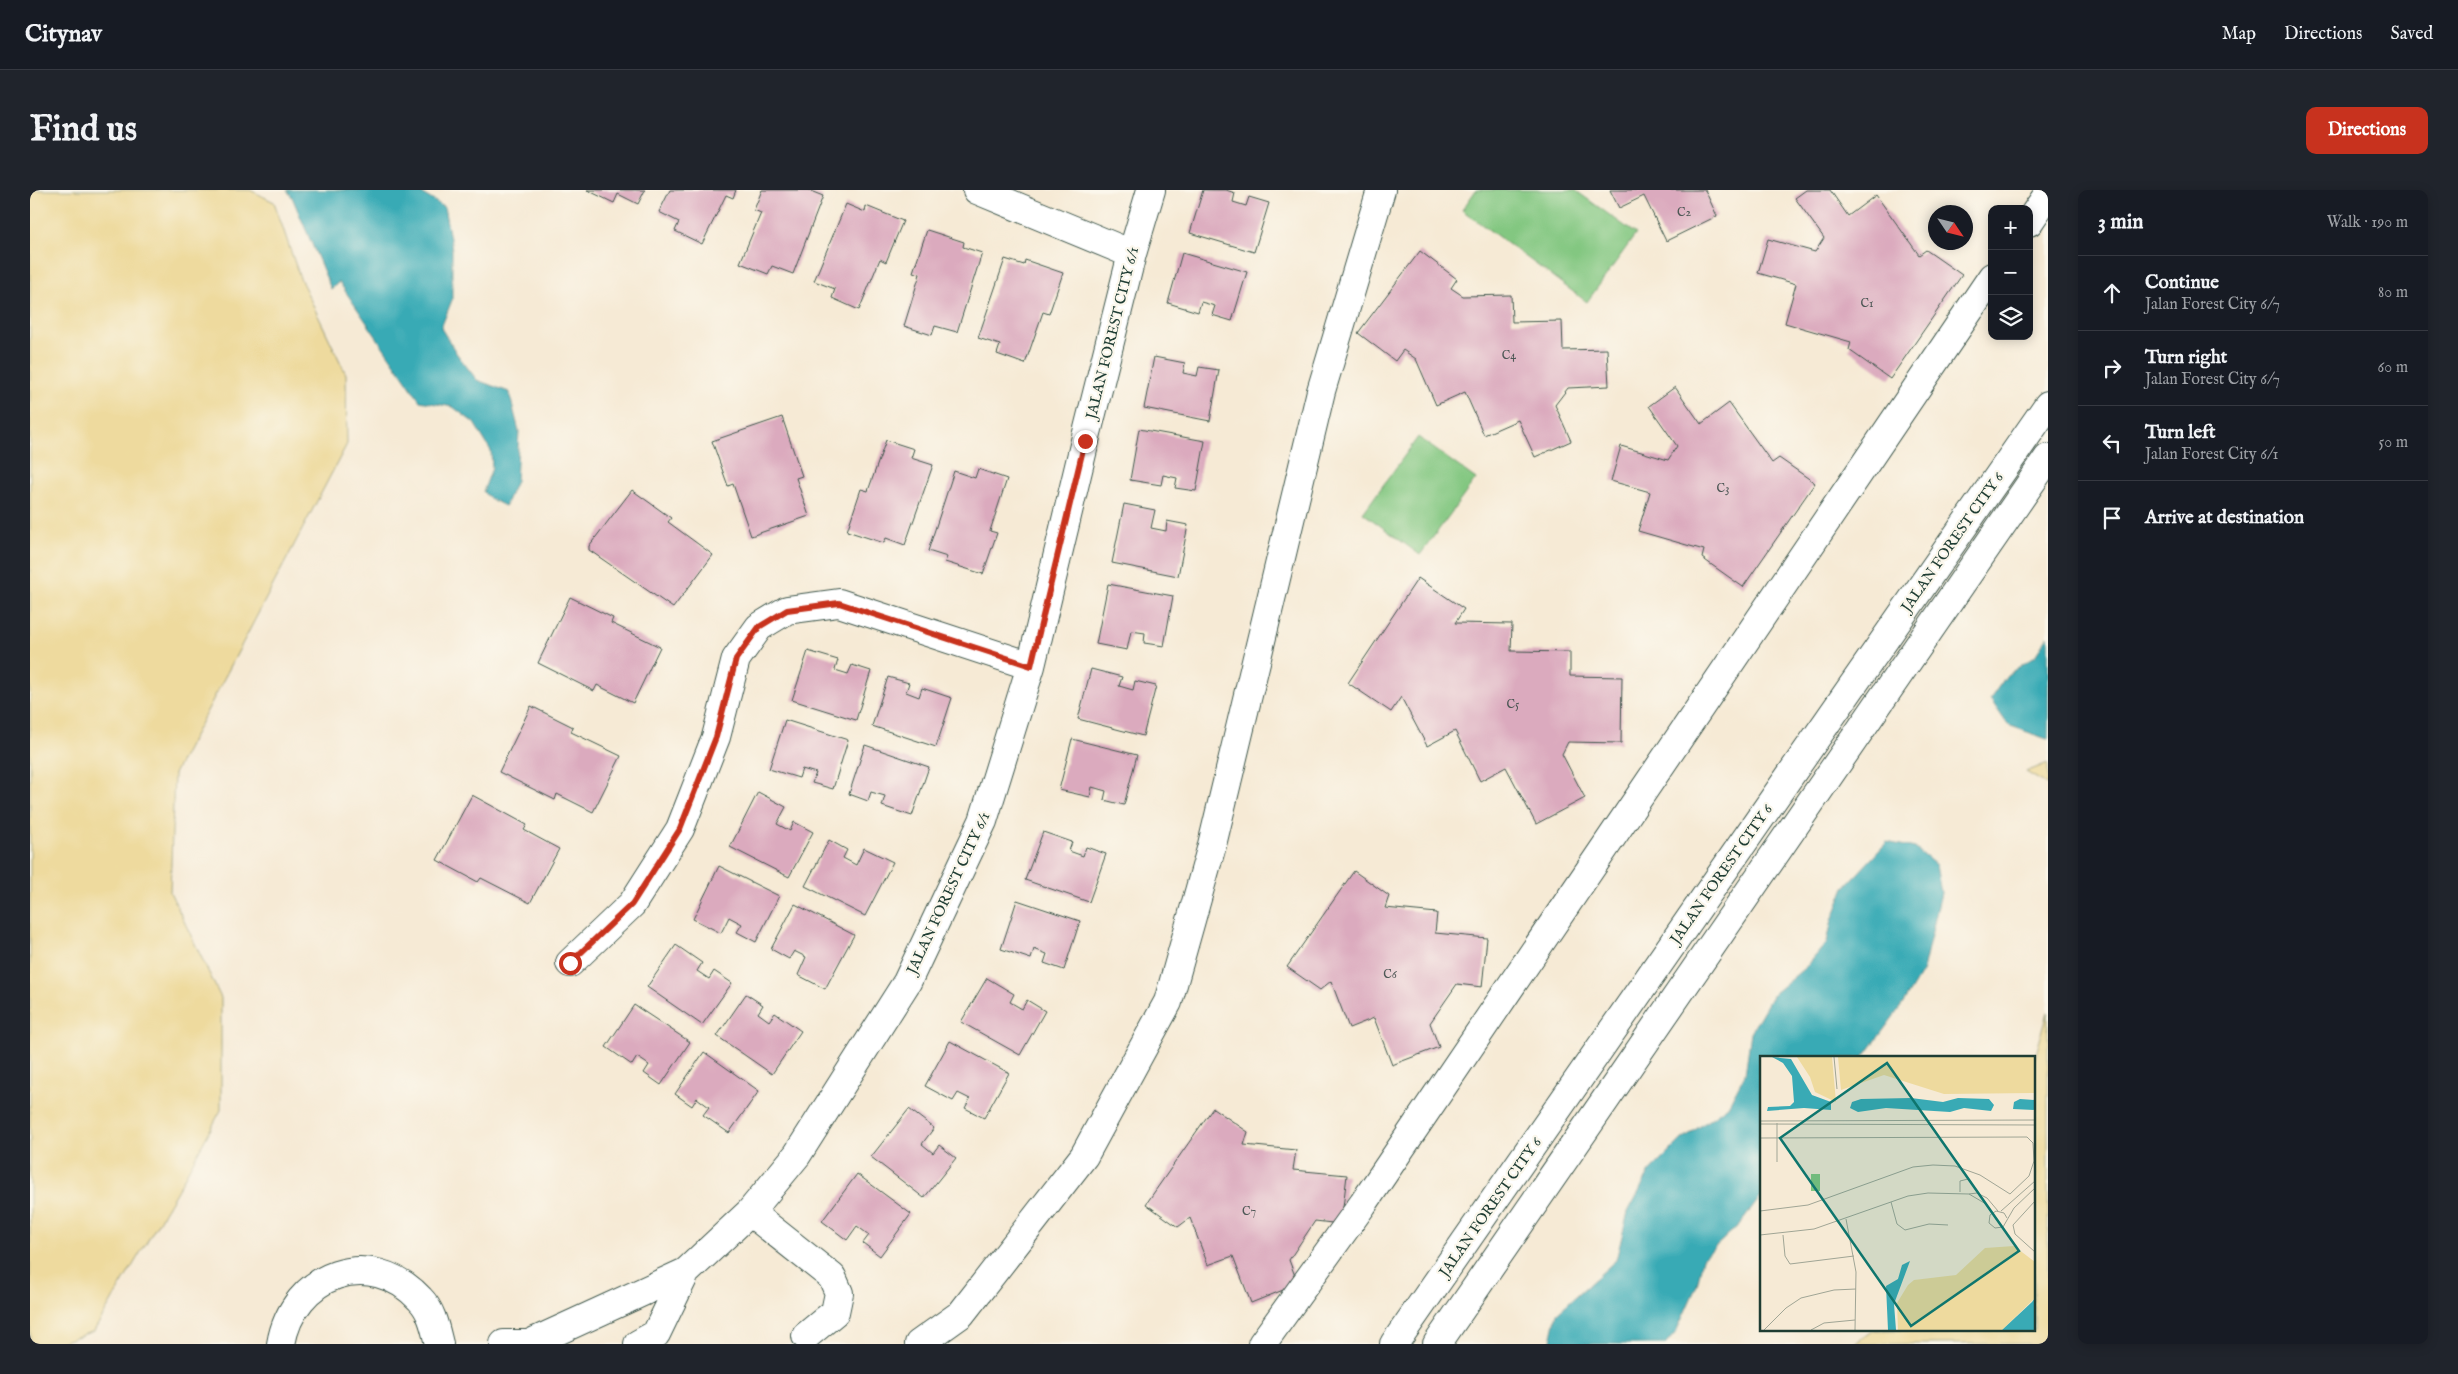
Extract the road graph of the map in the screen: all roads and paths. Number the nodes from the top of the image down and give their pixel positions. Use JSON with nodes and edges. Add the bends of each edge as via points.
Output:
{"nodes":[{"id":1,"x":977,"y":190,"type":"edge"},
{"id":2,"x":1152,"y":190,"type":"edge"},
{"id":3,"x":1382,"y":190,"type":"edge"},
{"id":4,"x":2048,"y":194,"type":"edge"},
{"id":5,"x":2033,"y":216,"type":"edge"},
{"id":6,"x":1132,"y":254,"type":"junction"},
{"id":7,"x":1988,"y":283,"type":"edge"},
{"id":8,"x":2048,"y":405,"type":"edge"},
{"id":9,"x":2048,"y":458,"type":"edge"},
{"id":10,"x":1031,"y":666,"type":"junction"},
{"id":11,"x":570,"y":963,"type":"dead end"},
{"id":12,"x":750,"y":1212,"type":"junction"},
{"id":13,"x":686,"y":1272,"type":"junction"},
{"id":14,"x":806,"y":1336,"type":"dead end"},
{"id":15,"x":280,"y":1344,"type":"edge"},
{"id":16,"x":439,"y":1344,"type":"edge"},
{"id":17,"x":504,"y":1344,"type":"edge"},
{"id":18,"x":638,"y":1344,"type":"edge"},
{"id":19,"x":919,"y":1344,"type":"edge"},
{"id":20,"x":1262,"y":1344,"type":"edge"},
{"id":21,"x":1394,"y":1344,"type":"edge"},
{"id":22,"x":1437,"y":1344,"type":"edge"}],
"edges":[{"from":1,"to":6,"type":"street"},
{"from":2,"to":6,"type":"street","name":"JALAN FOREST CITY 6/1"},
{"from":3,"to":19,"type":"street","via":[[1321,391],[1210,850],[1168,1002],[1084,1156],[961,1314]]},
{"from":4,"to":5,"type":"street"},
{"from":6,"to":10,"type":"street","name":"JALAN FOREST CITY 6/1"},
{"from":7,"to":20,"type":"street","via":[[1363,1204]]},
{"from":8,"to":21,"type":"street","name":"JALAN FOREST CITY 6"},
{"from":9,"to":22,"type":"street","name":"JALAN FOREST CITY 6"},
{"from":10,"to":11,"type":"street","via":[[839,603],[787,610],[759,627],[736,659],[716,737],[680,829],[632,904]]},
{"from":10,"to":12,"type":"street","name":"JALAN FOREST CITY 6/1","via":[[983,821],[907,982],[797,1155]]},
{"from":12,"to":13,"type":"street","name":"JALAN FOREST CITY 6/1"},
{"from":12,"to":14,"type":"street","via":[[832,1276],[840,1293],[835,1312]]},
{"from":13,"to":17,"type":"street","name":"JALAN FOREST CITY 6/1","via":[[528,1344]]},
{"from":13,"to":18,"type":"street","name":"JALAN FOREST CITY 6/1","via":[[656,1334]]},
{"from":15,"to":16,"type":"street","via":[[284,1326],[295,1304],[312,1287],[333,1276],[358,1271],[382,1274],[403,1284],[422,1300],[434,1321]]}]}
